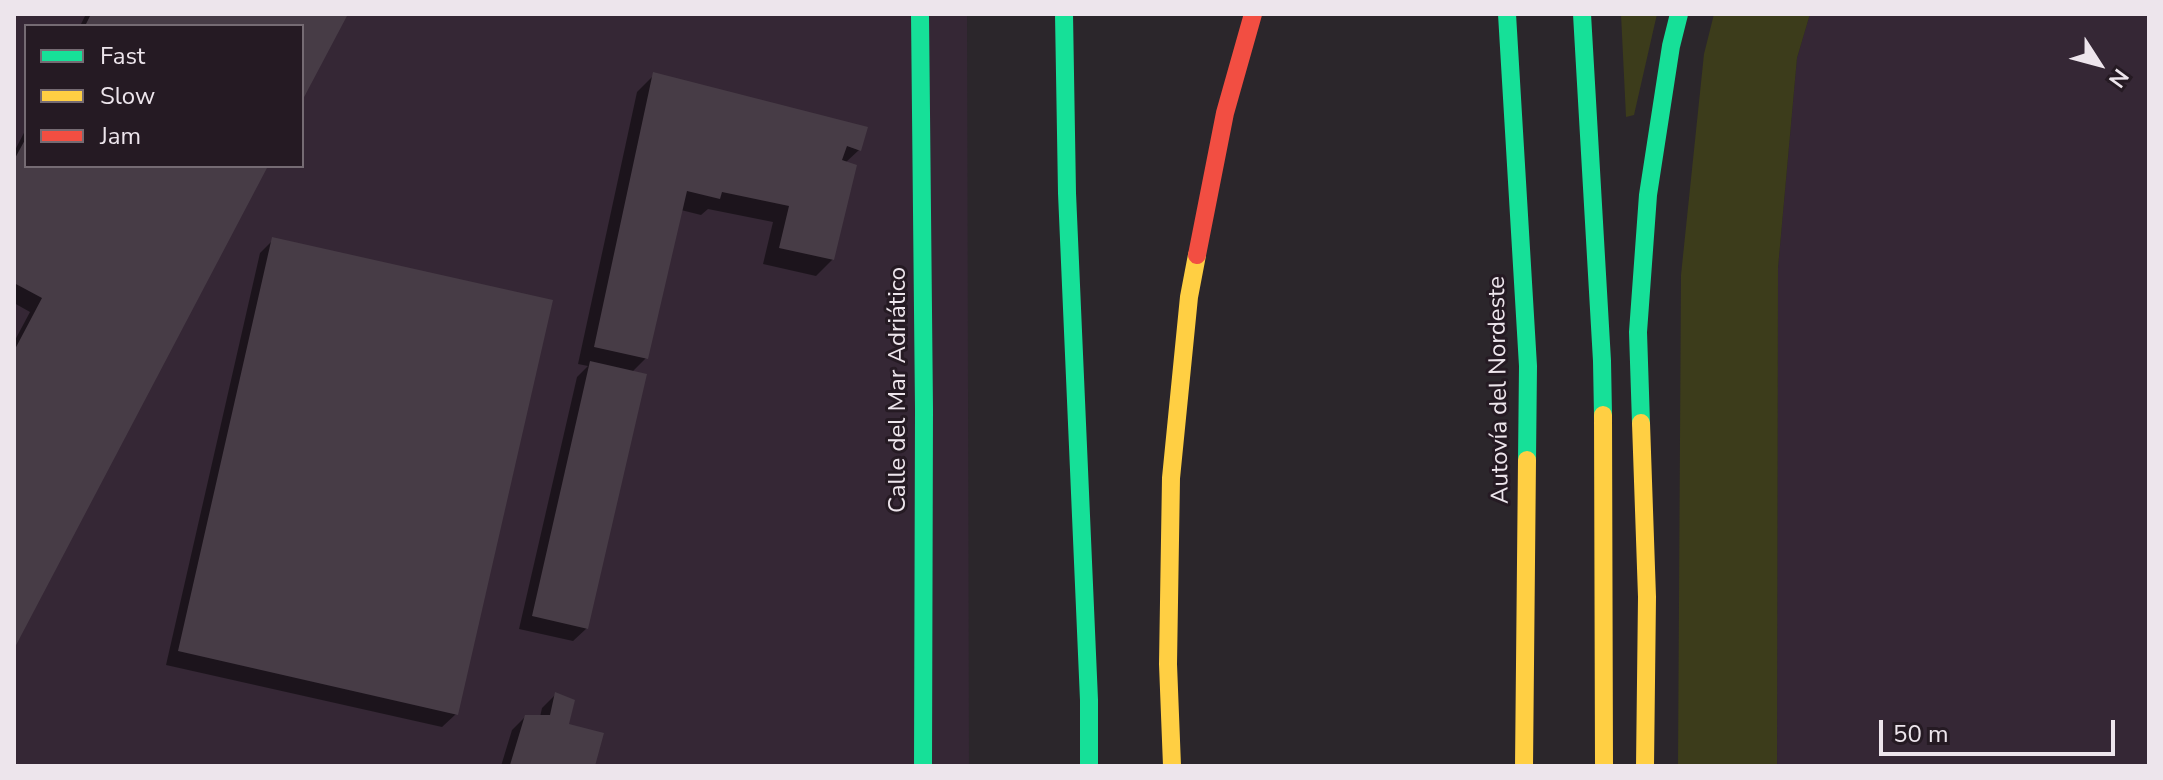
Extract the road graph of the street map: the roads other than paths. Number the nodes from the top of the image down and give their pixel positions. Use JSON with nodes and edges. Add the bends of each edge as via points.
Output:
{"nodes":[{"id":1,"x":920,"y":14,"type":"edge"},
{"id":2,"x":1064,"y":14,"type":"edge"},
{"id":3,"x":1253,"y":14,"type":"edge"},
{"id":4,"x":1507,"y":14,"type":"edge"},
{"id":5,"x":1582,"y":14,"type":"edge"},
{"id":6,"x":1679,"y":14,"type":"edge"},
{"id":7,"x":1084,"y":59,"type":"dead end"},
{"id":8,"x":1067,"y":193,"type":"junction"},
{"id":9,"x":923,"y":766,"type":"edge"},
{"id":10,"x":1089,"y":766,"type":"edge"},
{"id":11,"x":1172,"y":766,"type":"edge"},
{"id":12,"x":1524,"y":766,"type":"edge"},
{"id":13,"x":1604,"y":766,"type":"edge"},
{"id":14,"x":1645,"y":766,"type":"edge"}],
"edges":[{"from":1,"to":9,"type":"main road","name":"Calle del Mar Adriático"},
{"from":2,"to":8,"type":"main road"},
{"from":3,"to":11,"type":"main road","via":[[1225,113],[1189,297],[1171,478]]},
{"from":4,"to":12,"type":"main road","name":"Autovía del Nordeste","via":[[1528,366]]},
{"from":5,"to":13,"type":"main road","via":[[1602,361]]},
{"from":6,"to":14,"type":"main road","via":[[1648,195],[1638,332],[1647,597]]},
{"from":7,"to":8,"type":"main road"},
{"from":8,"to":10,"type":"main road"}]}
